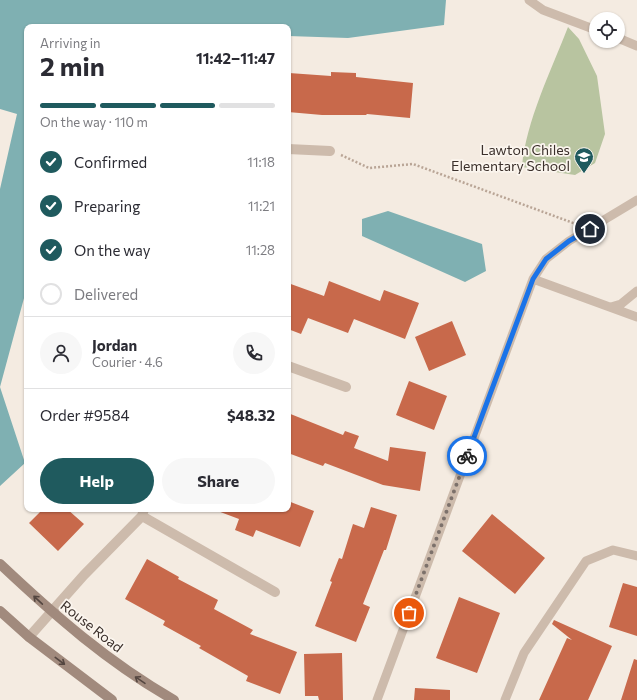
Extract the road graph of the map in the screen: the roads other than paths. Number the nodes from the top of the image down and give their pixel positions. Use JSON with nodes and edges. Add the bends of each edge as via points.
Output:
{"nodes":[{"id":1,"x":529,"y":0,"type":"edge"},
{"id":2,"x":589,"y":27,"type":"edge"},
{"id":3,"x":625,"y":41,"type":"edge"},
{"id":4,"x":637,"y":46,"type":"edge"},
{"id":5,"x":291,"y":149,"type":"edge"},
{"id":6,"x":330,"y":151,"type":"road end"},
{"id":7,"x":637,"y":200,"type":"edge"},
{"id":8,"x":533,"y":279,"type":"junction"},
{"id":9,"x":637,"y":291,"type":"edge"},
{"id":10,"x":611,"y":307,"type":"junction"},
{"id":11,"x":637,"y":317,"type":"edge"},
{"id":12,"x":291,"y":367,"type":"edge"},
{"id":13,"x":346,"y":387,"type":"dead end"},
{"id":14,"x":143,"y":512,"type":"edge"},
{"id":15,"x":637,"y":556,"type":"edge"},
{"id":16,"x":0,"y":564,"type":"edge"},
{"id":17,"x":275,"y":592,"type":"dead end"},
{"id":18,"x":0,"y":612,"type":"edge"},
{"id":19,"x":51,"y":612,"type":"junction"},
{"id":20,"x":29,"y":637,"type":"junction"},
{"id":21,"x":112,"y":700,"type":"edge"},
{"id":22,"x":174,"y":700,"type":"edge"},
{"id":23,"x":377,"y":700,"type":"edge"},
{"id":24,"x":505,"y":700,"type":"edge"}],
"edges":[{"from":1,"to":2,"type":"lane","via":[[543,10]]},
{"from":3,"to":4,"type":"lane"},
{"from":5,"to":6,"type":"street"},
{"from":7,"to":8,"type":"lane","via":[[569,241],[546,259]]},
{"from":8,"to":10,"type":"lane"},
{"from":8,"to":23,"type":"lane"},
{"from":9,"to":10,"type":"lane","via":[[621,304]]},
{"from":10,"to":11,"type":"lane"},
{"from":12,"to":13,"type":"street"},
{"from":14,"to":17,"type":"street"},
{"from":14,"to":19,"type":"street"},
{"from":15,"to":24,"type":"lane","via":[[613,550],[586,561],[524,653]]},
{"from":19,"to":16,"type":"street","name":"Rouse Road","one_way":true},
{"from":18,"to":20,"type":"street"},
{"from":19,"to":20,"type":"street"},
{"from":22,"to":19,"type":"street","name":"Rouse Road","one_way":true,"via":[[112,660]]},
{"from":20,"to":21,"type":"street","one_way":true}]}
